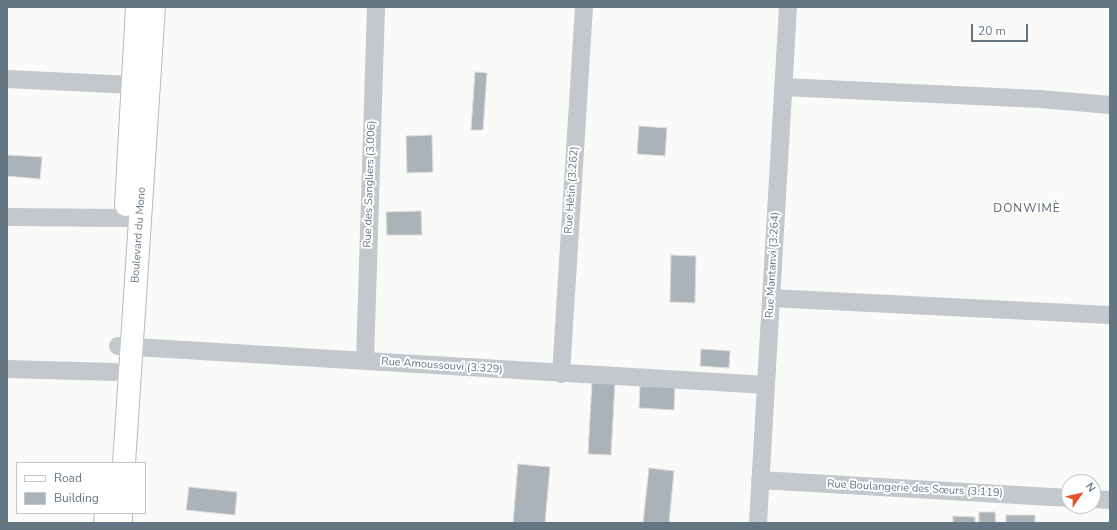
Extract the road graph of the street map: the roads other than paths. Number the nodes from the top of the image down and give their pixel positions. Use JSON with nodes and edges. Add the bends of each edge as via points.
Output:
{"nodes":[{"id":1,"x":137,"y":7,"type":"edge"},
{"id":2,"x":154,"y":7,"type":"edge"},
{"id":3,"x":376,"y":7,"type":"edge"},
{"id":4,"x":584,"y":7,"type":"edge"},
{"id":5,"x":788,"y":7,"type":"edge"},
{"id":6,"x":7,"y":79,"type":"edge"},
{"id":7,"x":133,"y":85,"type":"junction"},
{"id":8,"x":783,"y":87,"type":"junction"},
{"id":9,"x":1110,"y":105,"type":"edge"},
{"id":10,"x":7,"y":217,"type":"edge"},
{"id":11,"x":125,"y":218,"type":"junction"},
{"id":12,"x":771,"y":298,"type":"junction"},
{"id":13,"x":1110,"y":315,"type":"edge"},
{"id":14,"x":124,"y":347,"type":"junction"},
{"id":15,"x":365,"y":361,"type":"junction"},
{"id":16,"x":7,"y":369,"type":"edge"},
{"id":17,"x":115,"y":372,"type":"junction"},
{"id":18,"x":561,"y":374,"type":"junction"},
{"id":19,"x":766,"y":385,"type":"junction"},
{"id":20,"x":109,"y":462,"type":"edge"},
{"id":21,"x":124,"y":462,"type":"edge"},
{"id":22,"x":760,"y":480,"type":"junction"},
{"id":23,"x":1061,"y":498,"type":"edge"},
{"id":24,"x":758,"y":523,"type":"edge"}],
"edges":[{"from":1,"to":7,"type":"main road","name":"Boulevard du Mono"},
{"from":2,"to":14,"type":"main road","name":"Boulevard du Mono"},
{"from":3,"to":15,"type":"street","name":"Rue des Sangliers (3.006)"},
{"from":4,"to":18,"type":"street","name":"Rue Hêtin (3.262)"},
{"from":5,"to":8,"type":"street","name":"Rue Mantanvi (3.264)"},
{"from":6,"to":7,"type":"street"},
{"from":7,"to":11,"type":"main road","name":"Boulevard du Mono"},
{"from":8,"to":9,"type":"street","via":[[1040,99]]},
{"from":8,"to":12,"type":"street","name":"Rue Mantanvi (3.264)"},
{"from":10,"to":11,"type":"street"},
{"from":11,"to":14,"type":"main road","name":"Boulevard du Mono"},
{"from":12,"to":13,"type":"street"},
{"from":12,"to":19,"type":"street","name":"Rue Mantanvi (3.264)"},
{"from":14,"to":15,"type":"street","name":"Rue Amoussouvi (3.329)"},
{"from":14,"to":17,"type":"main road","name":"Boulevard du Mono"},
{"from":14,"to":21,"type":"main road","name":"Boulevard du Mono"},
{"from":15,"to":18,"type":"street","name":"Rue Amoussouvi (3.329)"},
{"from":16,"to":17,"type":"street"},
{"from":17,"to":20,"type":"main road","name":"Boulevard du Mono"},
{"from":18,"to":19,"type":"street","name":"Rue Amoussouvi (3.329)"},
{"from":19,"to":22,"type":"street","name":"Rue Mantanvi (3.264)"},
{"from":22,"to":23,"type":"street","name":"Rue Boulangerie des Sœurs (3.119)"},
{"from":22,"to":24,"type":"street","name":"Rue Mantanvi (3.264)"}]}
